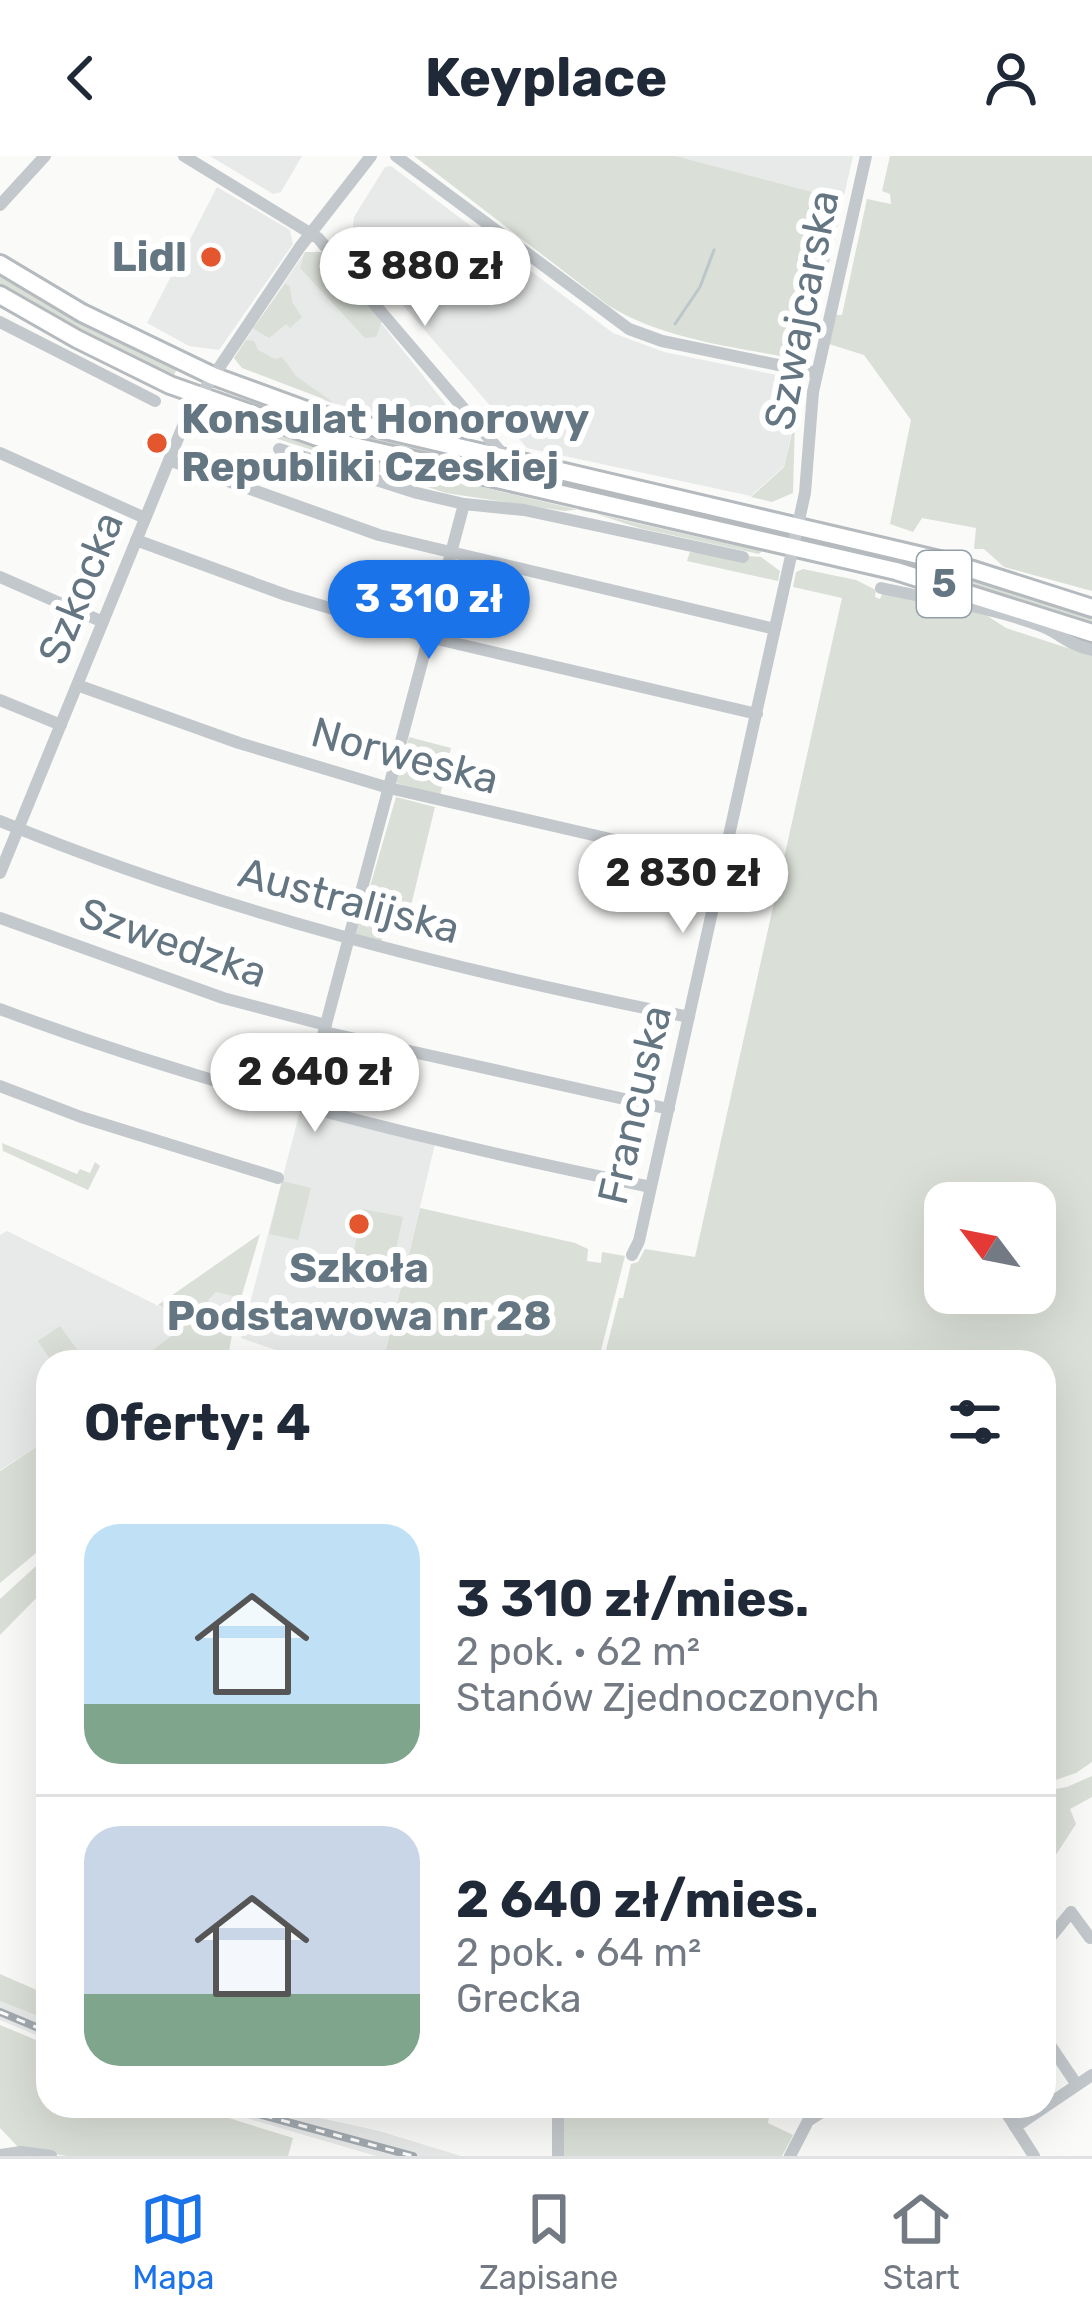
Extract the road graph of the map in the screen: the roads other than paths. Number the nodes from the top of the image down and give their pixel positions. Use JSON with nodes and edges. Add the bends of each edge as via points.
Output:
{"nodes":[{"id":1,"x":45,"y":156,"type":"edge"},
{"id":2,"x":184,"y":156,"type":"edge"},
{"id":3,"x":370,"y":156,"type":"edge"},
{"id":4,"x":396,"y":156,"type":"edge"},
{"id":5,"x":866,"y":156,"type":"edge"},
{"id":6,"x":0,"y":205,"type":"edge"},
{"id":7,"x":311,"y":232,"type":"junction"},
{"id":8,"x":0,"y":265,"type":"edge"},
{"id":9,"x":0,"y":295,"type":"edge"},
{"id":10,"x":0,"y":322,"type":"edge"},
{"id":11,"x":817,"y":373,"type":"junction"},
{"id":12,"x":213,"y":376,"type":"junction"},
{"id":13,"x":200,"y":397,"type":"junction"},
{"id":14,"x":154,"y":400,"type":"dead end"},
{"id":15,"x":279,"y":448,"type":"dead end"},
{"id":16,"x":0,"y":453,"type":"edge"},
{"id":17,"x":169,"y":460,"type":"junction"},
{"id":18,"x":511,"y":461,"type":"junction"},
{"id":19,"x":464,"y":504,"type":"junction"},
{"id":20,"x":146,"y":518,"type":"junction"},
{"id":21,"x":797,"y":526,"type":"junction"},
{"id":22,"x":136,"y":540,"type":"junction"},
{"id":23,"x":793,"y":547,"type":"junction"},
{"id":24,"x":452,"y":554,"type":"junction"},
{"id":25,"x":742,"y":557,"type":"dead end"},
{"id":26,"x":0,"y":577,"type":"edge"},
{"id":27,"x":881,"y":587,"type":"dead end"},
{"id":28,"x":1092,"y":608,"type":"edge"},
{"id":29,"x":103,"y":622,"type":"junction"},
{"id":30,"x":776,"y":629,"type":"junction"},
{"id":31,"x":1092,"y":633,"type":"edge"},
{"id":32,"x":430,"y":638,"type":"junction"},
{"id":33,"x":1092,"y":650,"type":"edge"},
{"id":34,"x":77,"y":685,"type":"junction"},
{"id":35,"x":0,"y":700,"type":"edge"},
{"id":36,"x":757,"y":713,"type":"junction"},
{"id":37,"x":61,"y":725,"type":"junction"},
{"id":38,"x":389,"y":788,"type":"junction"},
{"id":39,"x":0,"y":820,"type":"edge"},
{"id":40,"x":19,"y":828,"type":"junction"},
{"id":41,"x":723,"y":865,"type":"junction"},
{"id":42,"x":0,"y":873,"type":"edge"},
{"id":43,"x":0,"y":918,"type":"edge"},
{"id":44,"x":349,"y":939,"type":"junction"},
{"id":45,"x":0,"y":1009,"type":"edge"},
{"id":46,"x":689,"y":1017,"type":"junction"},
{"id":47,"x":325,"y":1029,"type":"junction"},
{"id":48,"x":0,"y":1086,"type":"edge"},
{"id":49,"x":304,"y":1107,"type":"junction"},
{"id":50,"x":669,"y":1109,"type":"junction"},
{"id":51,"x":278,"y":1178,"type":"dead end"},
{"id":52,"x":651,"y":1187,"type":"junction"},
{"id":53,"x":632,"y":1255,"type":"dead end"},
{"id":54,"x":1056,"y":1930,"type":"edge"},
{"id":55,"x":1091,"y":1939,"type":"edge"},
{"id":56,"x":1056,"y":2054,"type":"edge"},
{"id":57,"x":1092,"y":2075,"type":"edge"},
{"id":58,"x":1077,"y":2085,"type":"junction"},
{"id":59,"x":1056,"y":2099,"type":"edge"},
{"id":60,"x":558,"y":2118,"type":"edge"},
{"id":61,"x":813,"y":2118,"type":"edge"},
{"id":62,"x":1010,"y":2118,"type":"edge"},
{"id":63,"x":1029,"y":2118,"type":"edge"},
{"id":64,"x":1016,"y":2127,"type":"junction"},
{"id":65,"x":0,"y":2155,"type":"edge"},
{"id":66,"x":51,"y":2156,"type":"edge"},
{"id":67,"x":558,"y":2156,"type":"edge"},
{"id":68,"x":790,"y":2156,"type":"edge"},
{"id":69,"x":1034,"y":2156,"type":"edge"}],
"edges":[{"from":1,"to":6,"type":"street"},
{"from":2,"to":7,"type":"street"},
{"from":3,"to":7,"type":"street","name":"Szkocka"},
{"from":4,"to":11,"type":"street","via":[[629,329]]},
{"from":5,"to":11,"type":"street","name":"Szwajcarska"},
{"from":7,"to":12,"type":"street","name":"Szkocka"},
{"from":7,"to":18,"type":"street"},
{"from":8,"to":12,"type":"main road","number":"5"},
{"from":9,"to":13,"type":"main road","number":"5"},
{"from":10,"to":14,"type":"street"},
{"from":11,"to":21,"type":"street","name":"Szwajcarska"},
{"from":12,"to":13,"type":"street","name":"Szkocka"},
{"from":12,"to":18,"type":"main road","number":"5","via":[[317,414]]},
{"from":13,"to":17,"type":"street","name":"Szkocka"},
{"from":13,"to":23,"type":"main road","number":"5","via":[[374,454]]},
{"from":15,"to":19,"type":"street"},
{"from":16,"to":20,"type":"street"},
{"from":17,"to":20,"type":"street","name":"Szkocka"},
{"from":17,"to":24,"type":"street"},
{"from":18,"to":21,"type":"main road","number":"5"},
{"from":19,"to":24,"type":"street"},
{"from":19,"to":25,"type":"street"},
{"from":20,"to":22,"type":"street","name":"Szkocka"},
{"from":21,"to":23,"type":"street","name":"Szwajcarska"},
{"from":21,"to":28,"type":"main road","number":"5"},
{"from":22,"to":29,"type":"street","name":"Szkocka"},
{"from":22,"to":32,"type":"street"},
{"from":23,"to":30,"type":"street","name":"Francuska"},
{"from":23,"to":31,"type":"main road","number":"5","via":[[917,576]]},
{"from":24,"to":30,"type":"street"},
{"from":24,"to":32,"type":"street"},
{"from":26,"to":29,"type":"street"},
{"from":27,"to":33,"type":"street","via":[[1046,627],[1068,645]]},
{"from":29,"to":34,"type":"street","name":"Szkocka"},
{"from":30,"to":36,"type":"street","name":"Francuska"},
{"from":32,"to":36,"type":"street"},
{"from":32,"to":38,"type":"street"},
{"from":34,"to":37,"type":"street","name":"Szkocka"},
{"from":34,"to":38,"type":"street","name":"Norweska"},
{"from":35,"to":37,"type":"street"},
{"from":36,"to":41,"type":"street","name":"Francuska"},
{"from":37,"to":40,"type":"street","name":"Szkocka"},
{"from":38,"to":41,"type":"street","name":"Norweska"},
{"from":38,"to":44,"type":"street"},
{"from":39,"to":40,"type":"street","name":"Australijska"},
{"from":40,"to":42,"type":"street","name":"Szkocka"},
{"from":40,"to":44,"type":"street","name":"Australijska"},
{"from":41,"to":46,"type":"street","name":"Francuska"},
{"from":43,"to":47,"type":"street","name":"Szwedzka"},
{"from":44,"to":46,"type":"street","name":"Australijska"},
{"from":44,"to":47,"type":"street"},
{"from":45,"to":49,"type":"street"},
{"from":46,"to":50,"type":"street","name":"Francuska"},
{"from":47,"to":49,"type":"street"},
{"from":47,"to":50,"type":"street","name":"Szwedzka"},
{"from":48,"to":51,"type":"street"},
{"from":49,"to":52,"type":"street"},
{"from":50,"to":52,"type":"street","name":"Francuska"},
{"from":52,"to":53,"type":"street","name":"Francuska"},
{"from":54,"to":55,"type":"street","via":[[1068,1916]]},
{"from":56,"to":58,"type":"street"},
{"from":57,"to":58,"type":"street"},
{"from":58,"to":59,"type":"street"},
{"from":60,"to":67,"type":"street"},
{"from":61,"to":68,"type":"street"},
{"from":62,"to":64,"type":"street"},
{"from":63,"to":64,"type":"street"},
{"from":64,"to":69,"type":"street"},
{"from":65,"to":66,"type":"street"}]}
